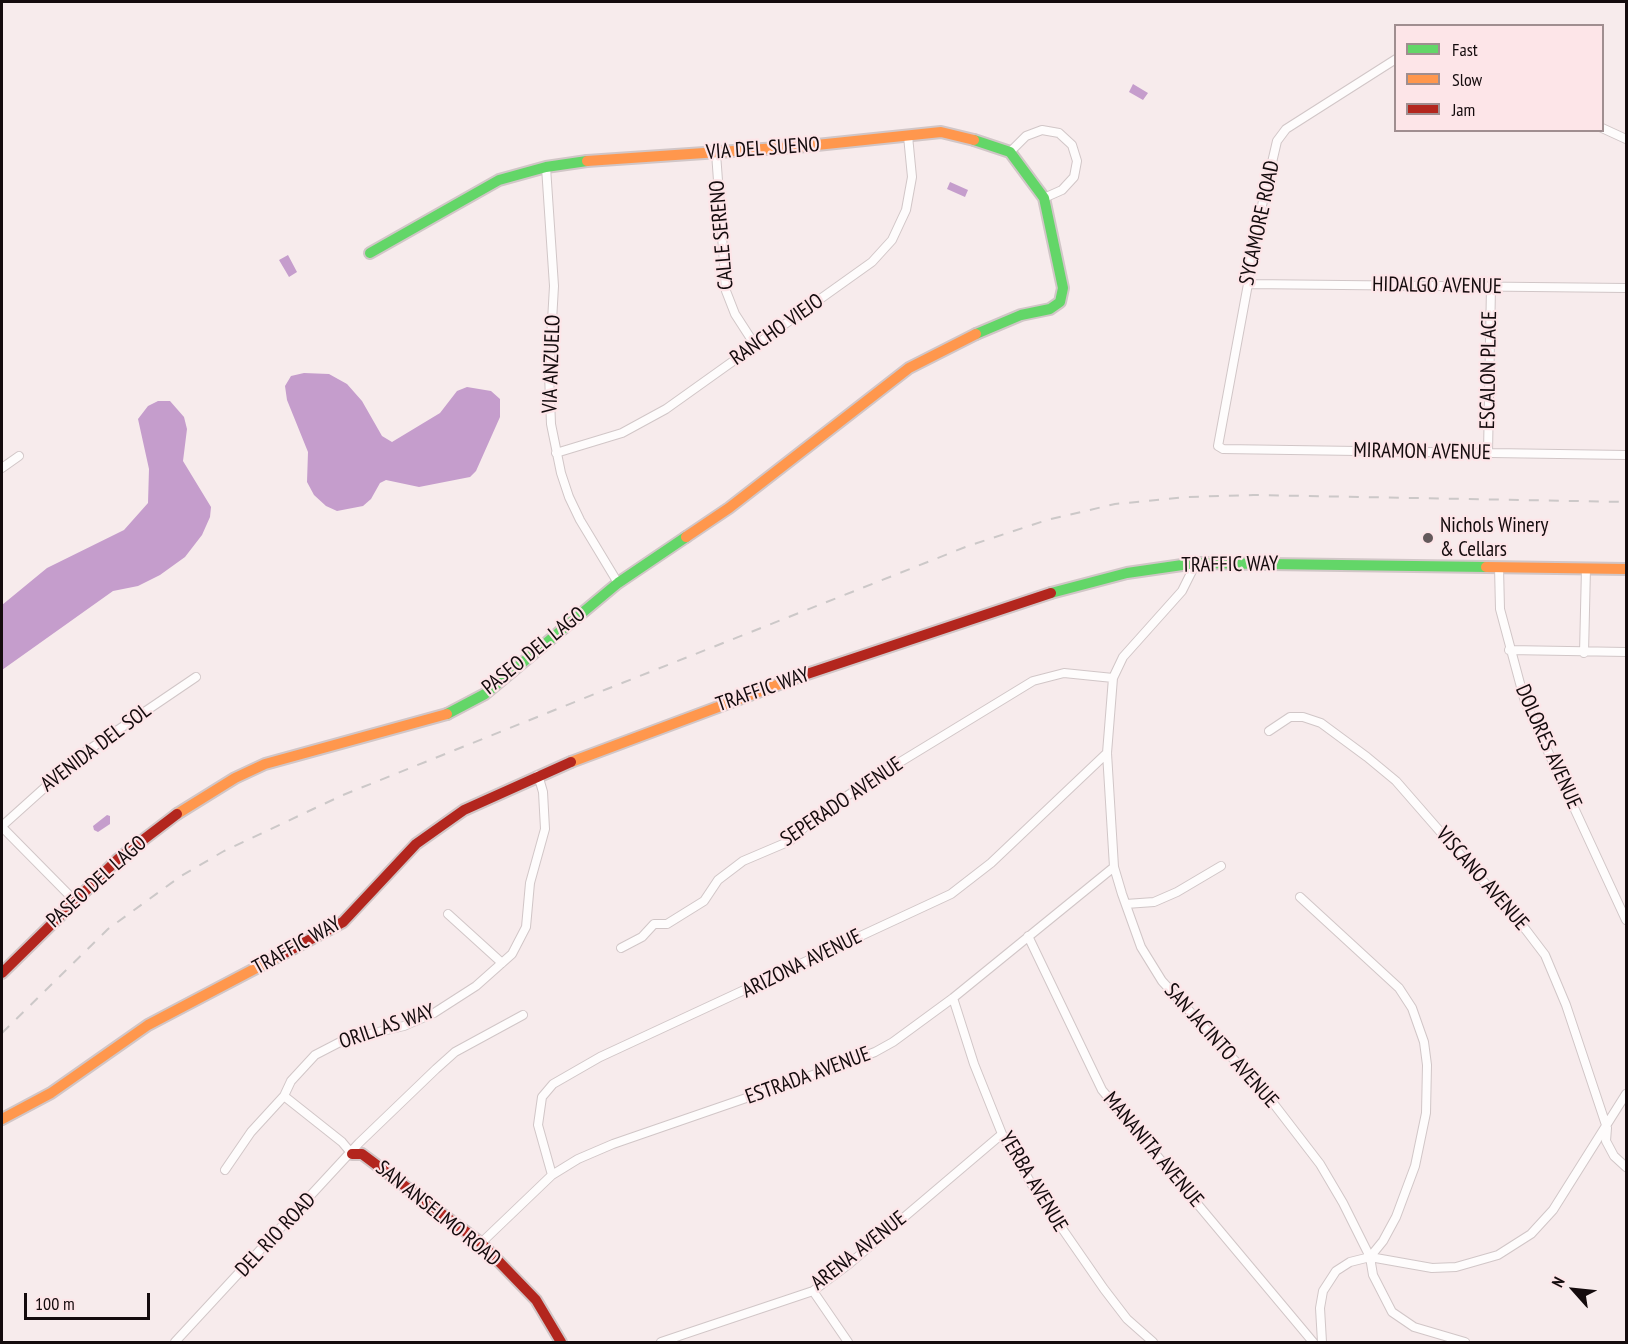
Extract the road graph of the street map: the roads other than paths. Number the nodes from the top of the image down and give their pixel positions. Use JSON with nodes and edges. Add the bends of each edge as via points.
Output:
{"nodes":[{"id":1,"x":1394,"y":60,"type":"edge"},
{"id":2,"x":1604,"y":129,"type":"edge"},
{"id":3,"x":908,"y":136,"type":"junction"},
{"id":4,"x":1626,"y":139,"type":"edge"},
{"id":5,"x":1010,"y":152,"type":"junction"},
{"id":6,"x":716,"y":153,"type":"junction"},
{"id":7,"x":546,"y":167,"type":"junction"},
{"id":8,"x":1044,"y":198,"type":"junction"},
{"id":9,"x":370,"y":253,"type":"dead end"},
{"id":10,"x":1248,"y":284,"type":"junction"},
{"id":11,"x":1491,"y":286,"type":"junction"},
{"id":12,"x":1626,"y":288,"type":"edge"},
{"id":13,"x":1060,"y":302,"type":"joint"},
{"id":14,"x":755,"y":345,"type":"junction"},
{"id":15,"x":1218,"y":446,"type":"joint"},
{"id":16,"x":556,"y":453,"type":"junction"},
{"id":17,"x":1488,"y":453,"type":"junction"},
{"id":18,"x":1626,"y":455,"type":"edge"},
{"id":19,"x":19,"y":456,"type":"dead end"},
{"id":20,"x":2,"y":468,"type":"edge"},
{"id":21,"x":1196,"y":563,"type":"junction"},
{"id":22,"x":1499,"y":567,"type":"junction"},
{"id":23,"x":1586,"y":568,"type":"junction"},
{"id":24,"x":1626,"y":569,"type":"edge"},
{"id":25,"x":618,"y":583,"type":"junction"},
{"id":26,"x":1509,"y":650,"type":"junction"},
{"id":27,"x":1626,"y":652,"type":"edge"},
{"id":28,"x":1584,"y":653,"type":"junction"},
{"id":29,"x":196,"y":676,"type":"dead end"},
{"id":30,"x":1113,"y":678,"type":"junction"},
{"id":31,"x":1269,"y":731,"type":"dead end"},
{"id":32,"x":1107,"y":753,"type":"junction"},
{"id":33,"x":538,"y":775,"type":"junction"},
{"id":34,"x":2,"y":826,"type":"edge"},
{"id":35,"x":1221,"y":866,"type":"dead end"},
{"id":36,"x":1114,"y":867,"type":"junction"},
{"id":37,"x":1300,"y":897,"type":"dead end"},
{"id":38,"x":74,"y":900,"type":"junction"},
{"id":39,"x":1126,"y":904,"type":"junction"},
{"id":40,"x":448,"y":914,"type":"dead end"},
{"id":41,"x":1626,"y":920,"type":"edge"},
{"id":42,"x":1028,"y":936,"type":"junction"},
{"id":43,"x":621,"y":948,"type":"dead end"},
{"id":44,"x":502,"y":963,"type":"junction"},
{"id":45,"x":2,"y":973,"type":"edge"},
{"id":46,"x":952,"y":998,"type":"junction"},
{"id":47,"x":523,"y":1015,"type":"dead end"},
{"id":48,"x":1626,"y":1094,"type":"edge"},
{"id":49,"x":284,"y":1096,"type":"junction"},
{"id":50,"x":2,"y":1119,"type":"edge"},
{"id":51,"x":1607,"y":1128,"type":"junction"},
{"id":52,"x":1002,"y":1134,"type":"junction"},
{"id":53,"x":352,"y":1154,"type":"junction"},
{"id":54,"x":1626,"y":1167,"type":"edge"},
{"id":55,"x":225,"y":1170,"type":"dead end"},
{"id":56,"x":552,"y":1175,"type":"junction"},
{"id":57,"x":481,"y":1243,"type":"junction"},
{"id":58,"x":1370,"y":1257,"type":"junction"},
{"id":59,"x":813,"y":1291,"type":"junction"},
{"id":60,"x":175,"y":1342,"type":"edge"},
{"id":61,"x":561,"y":1342,"type":"edge"},
{"id":62,"x":661,"y":1342,"type":"edge"},
{"id":63,"x":848,"y":1342,"type":"edge"},
{"id":64,"x":1153,"y":1342,"type":"edge"},
{"id":65,"x":1313,"y":1342,"type":"edge"},
{"id":66,"x":1322,"y":1342,"type":"edge"},
{"id":67,"x":1465,"y":1342,"type":"edge"}],
"edges":[{"from":1,"to":10,"type":"street","name":"SYCAMORE ROAD","via":[[1286,129],[1277,141],[1250,257]]},
{"from":2,"to":4,"type":"street"},
{"from":3,"to":5,"type":"street","name":"VIA DEL SUENO","via":[[932,132],[960,134]]},
{"from":3,"to":6,"type":"street","name":"VIA DEL SUENO"},
{"from":3,"to":14,"type":"street","name":"RANCHO VIEJO","via":[[911,189],[892,240],[864,268]]},
{"from":5,"to":8,"type":"street","name":"VIA DEL SUENO"},
{"from":5,"to":8,"type":"street","via":[[1026,136],[1042,130],[1059,134],[1071,145],[1077,161],[1074,177],[1062,190]]},
{"from":6,"to":7,"type":"street","name":"VIA DEL SUENO"},
{"from":6,"to":14,"type":"street","name":"CALLE SERENO","via":[[726,291]]},
{"from":7,"to":9,"type":"street","name":"VIA DEL SUENO","via":[[478,190]]},
{"from":7,"to":16,"type":"street","name":"VIA ANZUELO","via":[[554,297],[549,399]]},
{"from":8,"to":13,"type":"street","name":"VIA DEL SUENO","via":[[1063,288]]},
{"from":10,"to":11,"type":"street","name":"HIDALGO AVENUE"},
{"from":10,"to":15,"type":"street","name":"SYCAMORE ROAD"},
{"from":11,"to":12,"type":"street","name":"HIDALGO AVENUE"},
{"from":11,"to":17,"type":"street","name":"ESCALON PLACE"},
{"from":13,"to":25,"type":"street","name":"PASEO DEL LAGO","via":[[1050,309],[983,330],[909,368],[729,508]]},
{"from":14,"to":16,"type":"street","name":"RANCHO VIEJO","via":[[644,422]]},
{"from":15,"to":17,"type":"street","name":"MIRAMON AVENUE"},
{"from":16,"to":25,"type":"street","name":"VIA ANZUELO","via":[[580,520]]},
{"from":17,"to":18,"type":"street","name":"MIRAMON AVENUE"},
{"from":19,"to":20,"type":"street"},
{"from":21,"to":22,"type":"street","name":"TRAFFIC WAY"},
{"from":21,"to":30,"type":"street","name":"SAN JACINTO AVENUE","via":[[1182,591],[1123,657]]},
{"from":21,"to":33,"type":"street","name":"TRAFFIC WAY","via":[[1127,573],[1053,592],[775,685]]},
{"from":22,"to":23,"type":"street","name":"TRAFFIC WAY"},
{"from":22,"to":26,"type":"street","name":"DOLORES AVENUE","via":[[1500,609]]},
{"from":23,"to":24,"type":"street","name":"TRAFFIC WAY"},
{"from":23,"to":28,"type":"street"},
{"from":25,"to":38,"type":"street","name":"PASEO DEL LAGO","via":[[503,680],[453,712],[283,759],[235,778],[166,821]]},
{"from":26,"to":28,"type":"street"},
{"from":26,"to":41,"type":"street","name":"DOLORES AVENUE","via":[[1525,702]]},
{"from":27,"to":28,"type":"street"},
{"from":29,"to":34,"type":"street","name":"AVENIDA DEL SOL","via":[[81,755]]},
{"from":30,"to":32,"type":"street","name":"SAN JACINTO AVENUE"},
{"from":30,"to":43,"type":"street","name":"SEPERADO AVENUE","via":[[1064,673],[1023,686],[814,817],[790,841],[743,861],[718,880],[704,901],[667,924],[654,924],[642,938]]},
{"from":31,"to":51,"type":"street","name":"VISCANO AVENUE","via":[[1290,717],[1303,717],[1321,723],[1358,750],[1396,780],[1511,912],[1545,955]]},
{"from":32,"to":36,"type":"street","name":"SAN JACINTO AVENUE"},
{"from":32,"to":56,"type":"street","name":"ARIZONA AVENUE","via":[[991,864],[951,894],[600,1058],[553,1084],[542,1097],[538,1125]]},
{"from":33,"to":44,"type":"street","name":"ORILLAS WAY","via":[[546,822],[543,844],[530,882],[526,927],[516,948]]},
{"from":33,"to":50,"type":"street","name":"TRAFFIC WAY","via":[[464,810],[431,831],[343,922],[148,1025],[51,1093]]},
{"from":34,"to":38,"type":"street"},
{"from":35,"to":39,"type":"street","via":[[1154,902]]},
{"from":36,"to":39,"type":"street","name":"SAN JACINTO AVENUE"},
{"from":36,"to":42,"type":"street","name":"ESTRADA AVENUE"},
{"from":37,"to":58,"type":"street","via":[[1398,988],[1412,1008],[1424,1041],[1427,1095],[1417,1157],[1395,1217]]},
{"from":38,"to":45,"type":"street","name":"PASEO DEL LAGO"},
{"from":39,"to":58,"type":"street","name":"SAN JACINTO AVENUE","via":[[1141,947],[1162,981],[1291,1124],[1344,1203]]},
{"from":40,"to":44,"type":"street"},
{"from":42,"to":46,"type":"street","name":"ESTRADA AVENUE"},
{"from":42,"to":65,"type":"street","name":"MANANITA AVENUE","via":[[1102,1090]]},
{"from":44,"to":49,"type":"street","name":"ORILLAS WAY","via":[[459,999],[420,1020],[344,1040],[323,1050],[299,1072]]},
{"from":46,"to":52,"type":"street","name":"YERBA AVENUE"},
{"from":46,"to":56,"type":"street","name":"ESTRADA AVENUE","via":[[875,1052],[613,1144]]},
{"from":47,"to":53,"type":"street","via":[[455,1052]]},
{"from":48,"to":51,"type":"street"},
{"from":49,"to":53,"type":"street"},
{"from":49,"to":55,"type":"street","name":"ORILLAS WAY","via":[[251,1132]]},
{"from":51,"to":54,"type":"street","name":"VISCANO AVENUE","via":[[1606,1141]]},
{"from":51,"to":58,"type":"street","via":[[1541,1225],[1498,1256],[1456,1267],[1432,1268]]},
{"from":52,"to":59,"type":"street","name":"ARENA AVENUE"},
{"from":52,"to":64,"type":"street","name":"YERBA AVENUE","via":[[1067,1239],[1121,1311]]},
{"from":53,"to":57,"type":"street","name":"SAN ANSELMO ROAD","via":[[362,1154]]},
{"from":53,"to":60,"type":"street","name":"DEL RIO ROAD"},
{"from":56,"to":57,"type":"street","name":"ESTRADA AVENUE"},
{"from":57,"to":61,"type":"street","name":"SAN ANSELMO ROAD","via":[[536,1300]]},
{"from":58,"to":66,"type":"street","via":[[1342,1267],[1326,1285],[1320,1308]]},
{"from":58,"to":67,"type":"street","name":"SAN JACINTO AVENUE","via":[[1381,1294],[1400,1320],[1440,1337]]},
{"from":59,"to":62,"type":"street","name":"ARENA AVENUE"},
{"from":59,"to":63,"type":"street"}]}
